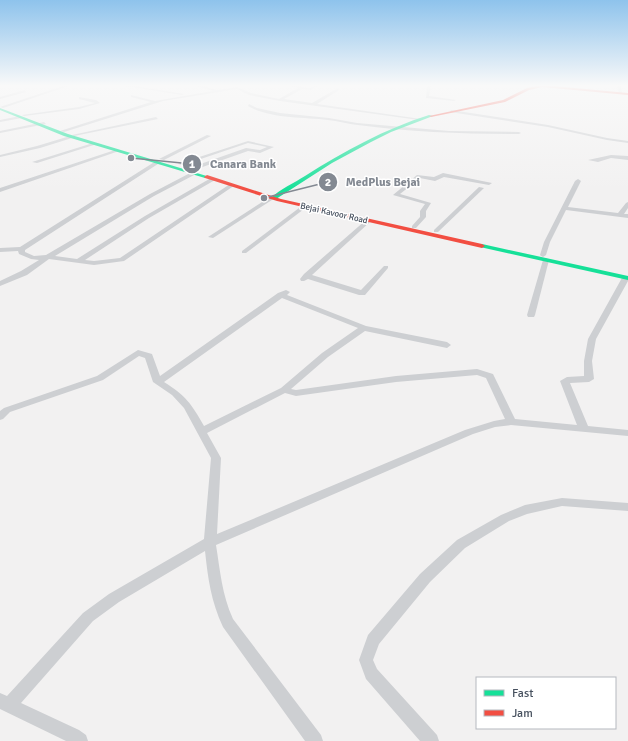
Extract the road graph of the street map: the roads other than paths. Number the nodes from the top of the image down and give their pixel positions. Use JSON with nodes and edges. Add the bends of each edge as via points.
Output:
{"nodes":[{"id":1,"x":33,"y":121,"type":"edge"},
{"id":2,"x":101,"y":121,"type":"edge"},
{"id":3,"x":144,"y":121,"type":"edge"},
{"id":4,"x":335,"y":121,"type":"edge"},
{"id":5,"x":415,"y":121,"type":"edge"},
{"id":6,"x":513,"y":121,"type":"edge"},
{"id":7,"x":41,"y":124,"type":"junction"},
{"id":8,"x":398,"y":128,"type":"junction"},
{"id":9,"x":62,"y":131,"type":"junction"},
{"id":10,"x":0,"y":132,"type":"edge"},
{"id":11,"x":519,"y":133,"type":"dead end"},
{"id":12,"x":72,"y":136,"type":"junction"},
{"id":13,"x":209,"y":136,"type":"dead end"},
{"id":14,"x":628,"y":142,"type":"edge"},
{"id":15,"x":95,"y":144,"type":"junction"},
{"id":16,"x":239,"y":146,"type":"junction"},
{"id":17,"x":248,"y":149,"type":"junction"},
{"id":18,"x":117,"y":151,"type":"junction"},
{"id":19,"x":0,"y":156,"type":"edge"},
{"id":20,"x":628,"y":158,"type":"edge"},
{"id":21,"x":161,"y":160,"type":"junction"},
{"id":22,"x":591,"y":160,"type":"dead end"},
{"id":23,"x":35,"y":162,"type":"dead end"},
{"id":24,"x":181,"y":164,"type":"junction"},
{"id":25,"x":194,"y":171,"type":"junction"},
{"id":26,"x":213,"y":179,"type":"junction"},
{"id":27,"x":578,"y":181,"type":"dead end"},
{"id":28,"x":489,"y":183,"type":"dead end"},
{"id":29,"x":232,"y":185,"type":"junction"},
{"id":30,"x":481,"y":188,"type":"dead end"},
{"id":31,"x":0,"y":190,"type":"edge"},
{"id":32,"x":276,"y":197,"type":"junction"},
{"id":33,"x":628,"y":204,"type":"edge"},
{"id":34,"x":305,"y":206,"type":"junction"},
{"id":35,"x":564,"y":208,"type":"junction"},
{"id":36,"x":620,"y":215,"type":"junction"},
{"id":37,"x":628,"y":216,"type":"edge"},
{"id":38,"x":368,"y":221,"type":"junction"},
{"id":39,"x":414,"y":227,"type":"junction"},
{"id":40,"x":436,"y":232,"type":"junction"},
{"id":41,"x":211,"y":237,"type":"dead end"},
{"id":42,"x":22,"y":249,"type":"junction"},
{"id":43,"x":0,"y":250,"type":"edge"},
{"id":44,"x":244,"y":252,"type":"dead end"},
{"id":45,"x":48,"y":257,"type":"junction"},
{"id":46,"x":544,"y":258,"type":"junction"},
{"id":47,"x":78,"y":261,"type":"junction"},
{"id":48,"x":386,"y":267,"type":"dead end"},
{"id":49,"x":627,"y":277,"type":"edge"},
{"id":50,"x":0,"y":284,"type":"edge"},
{"id":51,"x":531,"y":316,"type":"dead end"},
{"id":52,"x":364,"y":328,"type":"junction"},
{"id":53,"x":447,"y":345,"type":"dead end"},
{"id":54,"x":158,"y":382,"type":"junction"},
{"id":55,"x":284,"y":390,"type":"junction"},
{"id":56,"x":0,"y":417,"type":"edge"},
{"id":57,"x":511,"y":422,"type":"junction"},
{"id":58,"x":584,"y":429,"type":"junction"},
{"id":59,"x":202,"y":431,"type":"junction"},
{"id":60,"x":628,"y":433,"type":"edge"},
{"id":61,"x":628,"y":507,"type":"edge"},
{"id":62,"x":210,"y":542,"type":"junction"},
{"id":63,"x":4,"y":703,"type":"edge"},
{"id":64,"x":80,"y":741,"type":"edge"},
{"id":65,"x":315,"y":741,"type":"edge"},
{"id":66,"x":431,"y":741,"type":"edge"}],
"edges":[{"from":1,"to":7,"type":"main road","name":"Bejai Kavoor Road"},
{"from":2,"to":9,"type":"street"},
{"from":3,"to":12,"type":"street"},
{"from":4,"to":8,"type":"street"},
{"from":5,"to":8,"type":"main road"},
{"from":6,"to":14,"type":"street"},
{"from":7,"to":9,"type":"main road","name":"Bejai Kavoor Road"},
{"from":7,"to":10,"type":"street"},
{"from":7,"to":12,"type":"main road","name":"Bejai Kavoor Road"},
{"from":8,"to":11,"type":"street","via":[[469,133]]},
{"from":8,"to":32,"type":"main road","via":[[338,157]]},
{"from":9,"to":12,"type":"main road","name":"Bejai Kavoor Road"},
{"from":12,"to":15,"type":"main road","name":"Bejai Kavoor Road"},
{"from":12,"to":19,"type":"street"},
{"from":12,"to":21,"type":"main road","name":"Bejai Kavoor Road"},
{"from":13,"to":21,"type":"street"},
{"from":15,"to":18,"type":"main road","name":"Bejai Kavoor Road"},
{"from":15,"to":23,"type":"street"},
{"from":16,"to":17,"type":"street"},
{"from":16,"to":17,"type":"street","via":[[249,142],[272,147],[260,152]]},
{"from":16,"to":24,"type":"street"},
{"from":17,"to":25,"type":"street"},
{"from":18,"to":21,"type":"main road","name":"Bejai Kavoor Road"},
{"from":18,"to":31,"type":"street"},
{"from":20,"to":22,"type":"street","via":[[611,156]]},
{"from":21,"to":24,"type":"main road","name":"Bejai Kavoor Road"},
{"from":21,"to":25,"type":"main road","name":"Bejai Kavoor Road"},
{"from":21,"to":42,"type":"street"},
{"from":24,"to":25,"type":"main road","name":"Bejai Kavoor Road"},
{"from":25,"to":26,"type":"main road","name":"Bejai Kavoor Road"},
{"from":25,"to":32,"type":"main road","name":"Bejai Kavoor Road"},
{"from":25,"to":45,"type":"street"},
{"from":26,"to":29,"type":"main road","name":"Bejai Kavoor Road"},
{"from":26,"to":47,"type":"street"},
{"from":27,"to":35,"type":"street"},
{"from":28,"to":39,"type":"street","via":[[443,175],[435,179],[419,176],[396,195],[428,203],[423,211],[423,217]]},
{"from":29,"to":32,"type":"main road","name":"Bejai Kavoor Road"},
{"from":29,"to":47,"type":"street","via":[[122,260],[94,263]]},
{"from":30,"to":40,"type":"street"},
{"from":32,"to":34,"type":"main road","name":"Bejai Kavoor Road"},
{"from":32,"to":39,"type":"main road","name":"Bejai Kavoor Road"},
{"from":32,"to":41,"type":"street"},
{"from":33,"to":36,"type":"street"},
{"from":34,"to":38,"type":"main road","name":"Bejai Kavoor Road"},
{"from":34,"to":44,"type":"street"},
{"from":35,"to":36,"type":"street"},
{"from":35,"to":46,"type":"street","via":[[546,242]]},
{"from":36,"to":37,"type":"street"},
{"from":38,"to":46,"type":"main road","name":"Bejai Kavoor Road"},
{"from":38,"to":48,"type":"street","via":[[305,277],[362,292]]},
{"from":39,"to":40,"type":"main road","name":"Bejai Kavoor Road"},
{"from":40,"to":46,"type":"main road","name":"Bejai Kavoor Road"},
{"from":42,"to":43,"type":"street"},
{"from":42,"to":45,"type":"street","via":[[21,253],[33,258]]},
{"from":45,"to":47,"type":"street"},
{"from":45,"to":50,"type":"street","via":[[24,273]]},
{"from":46,"to":49,"type":"main road","name":"Bejai Kavoor Road"},
{"from":46,"to":51,"type":"street"},
{"from":49,"to":58,"type":"street","via":[[592,339],[588,352],[589,379],[565,382]]},
{"from":52,"to":53,"type":"street"},
{"from":52,"to":54,"type":"street","via":[[285,293]]},
{"from":52,"to":55,"type":"street","via":[[325,354]]},
{"from":54,"to":56,"type":"street","via":[[149,356],[138,353],[100,378],[7,410]]},
{"from":54,"to":59,"type":"street","via":[[188,406]]},
{"from":55,"to":57,"type":"street","via":[[296,393],[396,379],[477,372],[490,376]]},
{"from":55,"to":59,"type":"street"},
{"from":57,"to":58,"type":"street"},
{"from":57,"to":62,"type":"street","via":[[468,432]]},
{"from":58,"to":60,"type":"street"},
{"from":59,"to":62,"type":"street","via":[[216,458]]},
{"from":61,"to":66,"type":"street","via":[[562,502],[525,510],[504,518],[461,544],[425,578],[373,640],[366,660],[371,674]]},
{"from":62,"to":63,"type":"street","via":[[114,598],[88,617]]},
{"from":62,"to":65,"type":"street","via":[[215,585],[228,623]]},
{"from":63,"to":64,"type":"street"}]}
